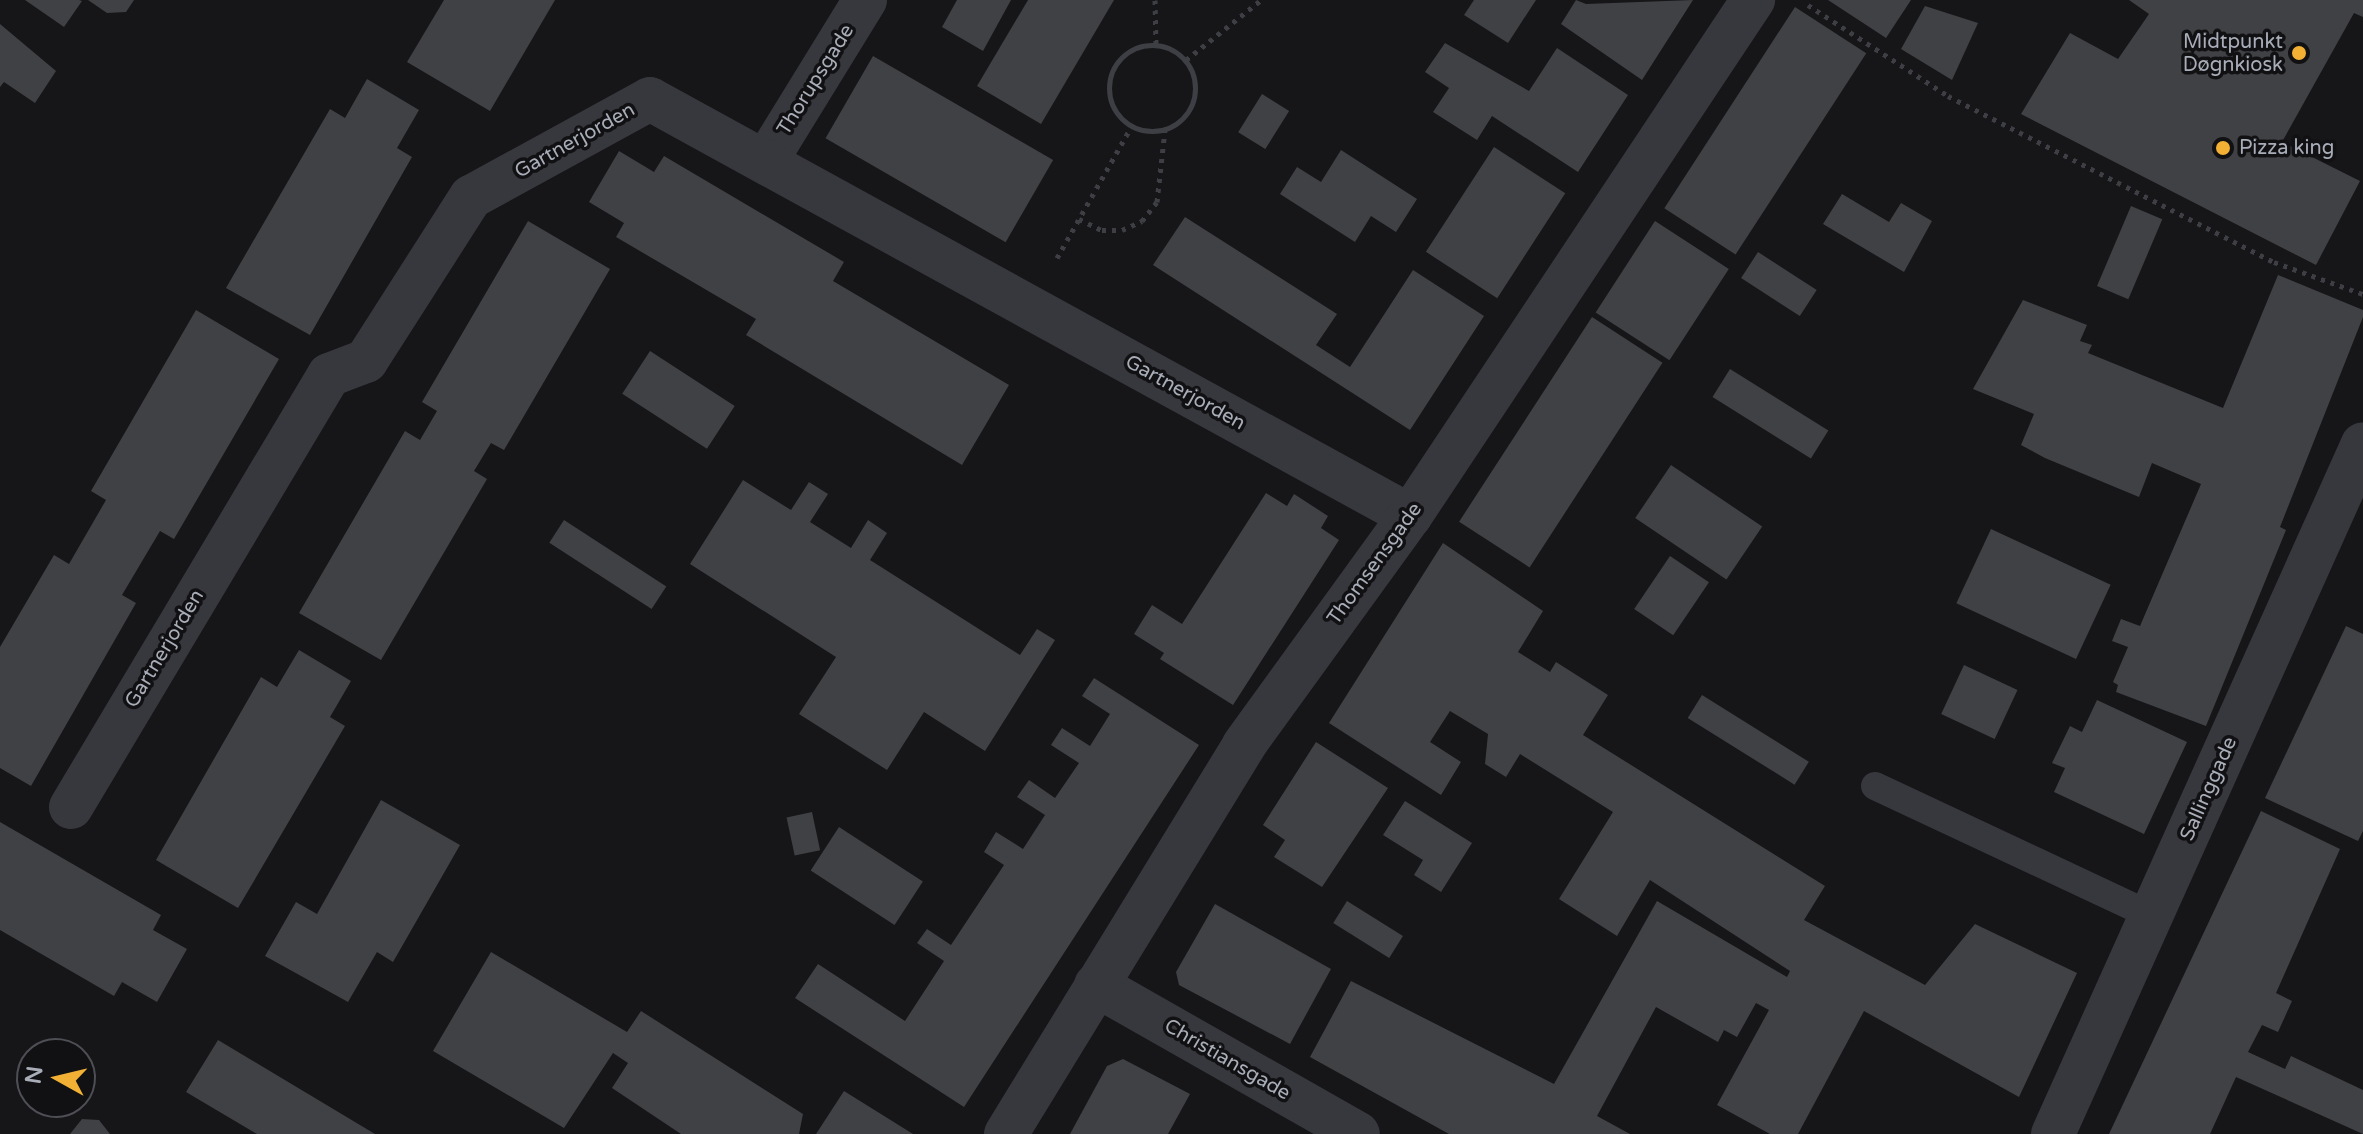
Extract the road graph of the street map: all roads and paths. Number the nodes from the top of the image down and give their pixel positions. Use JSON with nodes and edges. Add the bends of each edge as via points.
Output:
{"nodes":[{"id":1,"x":1155,"y":0,"type":"edge"},
{"id":2,"x":1261,"y":0,"type":"edge"},
{"id":3,"x":1753,"y":0,"type":"edge"},
{"id":4,"x":1800,"y":0,"type":"edge"},
{"id":5,"x":853,"y":4,"type":"edge"},
{"id":6,"x":1156,"y":44,"type":"junction"},
{"id":7,"x":1186,"y":60,"type":"junction"},
{"id":8,"x":1131,"y":127,"type":"junction"},
{"id":9,"x":1165,"y":130,"type":"junction"},
{"id":10,"x":766,"y":161,"type":"junction"},
{"id":11,"x":1079,"y":219,"type":"junction"},
{"id":12,"x":2363,"y":294,"type":"edge"},
{"id":13,"x":1030,"y":307,"type":"junction"},
{"id":14,"x":2363,"y":444,"type":"edge"},
{"id":15,"x":1410,"y":516,"type":"junction"},
{"id":16,"x":1875,"y":786,"type":"dead end"},
{"id":17,"x":71,"y":807,"type":"dead end"},
{"id":18,"x":2152,"y":916,"type":"junction"},
{"id":19,"x":1096,"y":985,"type":"junction"},
{"id":20,"x":1006,"y":1134,"type":"edge"},
{"id":21,"x":1358,"y":1134,"type":"edge"},
{"id":22,"x":2053,"y":1134,"type":"edge"}],
"edges":[{"from":1,"to":6,"type":"path"},
{"from":2,"to":7,"type":"path"},
{"from":3,"to":15,"type":"street","name":"Thomsensgade"},
{"from":4,"to":12,"type":"path","via":[[1948,96],[2274,262]]},
{"from":5,"to":10,"type":"street","name":"Thorupsgade"},
{"from":6,"to":7,"type":"path"},
{"from":6,"to":8,"type":"path","via":[[1124,54],[1108,84],[1118,116]]},
{"from":7,"to":9,"type":"path","via":[[1196,92],[1185,115]]},
{"from":8,"to":9,"type":"path"},
{"from":8,"to":11,"type":"path"},
{"from":9,"to":11,"type":"path","via":[[1157,202],[1142,221],[1122,230],[1102,230]]},
{"from":10,"to":13,"type":"street","name":"Gartnerjorden"},
{"from":10,"to":17,"type":"street","name":"Gartnerjorden","via":[[650,99],[471,197],[366,361],[329,375]]},
{"from":11,"to":13,"type":"path"},
{"from":13,"to":15,"type":"street","name":"Gartnerjorden"},
{"from":14,"to":18,"type":"street","name":"Sallinggade"},
{"from":15,"to":19,"type":"street","name":"Thomsensgade","via":[[1244,745]]},
{"from":16,"to":18,"type":"lane"},
{"from":18,"to":22,"type":"street","name":"Sallinggade"},
{"from":19,"to":20,"type":"street","name":"Thomsensgade"},
{"from":19,"to":21,"type":"street","name":"Christiansgade"}]}
